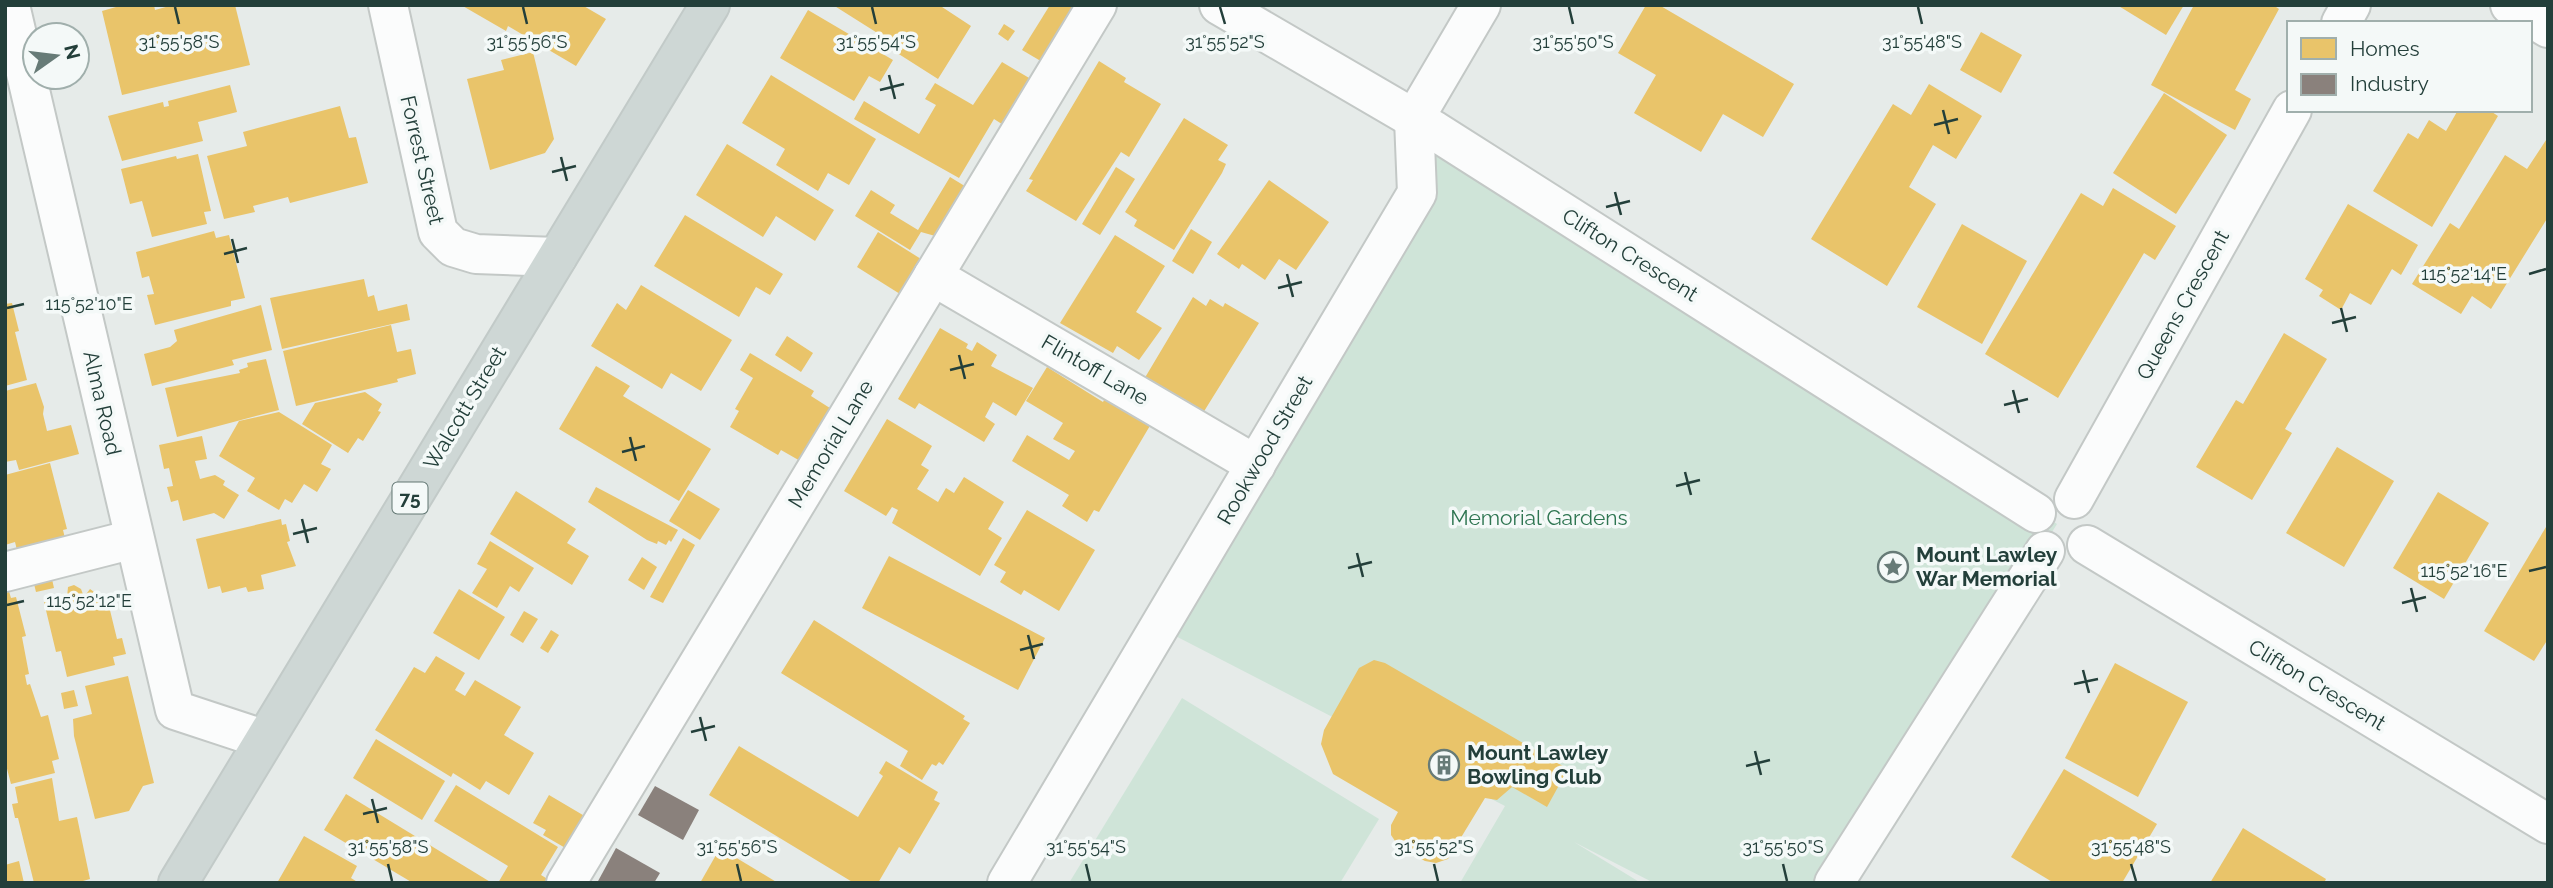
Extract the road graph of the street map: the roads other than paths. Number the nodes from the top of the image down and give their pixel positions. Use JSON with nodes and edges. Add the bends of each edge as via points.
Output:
{"nodes":[{"id":1,"x":10,"y":5,"type":"edge"},
{"id":2,"x":388,"y":5,"type":"edge"},
{"id":3,"x":710,"y":5,"type":"edge"},
{"id":4,"x":1097,"y":5,"type":"edge"},
{"id":5,"x":1219,"y":5,"type":"edge"},
{"id":6,"x":1481,"y":5,"type":"edge"},
{"id":7,"x":2351,"y":5,"type":"edge"},
{"id":8,"x":2510,"y":5,"type":"edge"},
{"id":9,"x":2342,"y":21,"type":"edge"},
{"id":10,"x":2548,"y":27,"type":"edge"},
{"id":11,"x":2291,"y":112,"type":"edge"},
{"id":12,"x":1414,"y":119,"type":"junction"},
{"id":13,"x":557,"y":257,"type":"junction"},
{"id":14,"x":933,"y":276,"type":"junction"},
{"id":15,"x":1256,"y":465,"type":"junction"},
{"id":16,"x":2074,"y":499,"type":"junction"},
{"id":17,"x":2036,"y":513,"type":"junction"},
{"id":18,"x":134,"y":539,"type":"junction"},
{"id":19,"x":2087,"y":545,"type":"junction"},
{"id":20,"x":2045,"y":551,"type":"junction"},
{"id":21,"x":5,"y":572,"type":"edge"},
{"id":22,"x":263,"y":739,"type":"junction"},
{"id":23,"x":2548,"y":824,"type":"edge"},
{"id":24,"x":178,"y":883,"type":"edge"},
{"id":25,"x":566,"y":883,"type":"edge"},
{"id":26,"x":1007,"y":883,"type":"edge"},
{"id":27,"x":1835,"y":883,"type":"edge"}],
"edges":[{"from":1,"to":18,"type":"street","name":"Alma Road"},
{"from":2,"to":13,"type":"street","name":"Forrest Street","via":[[438,232],[453,247],[476,254]]},
{"from":3,"to":13,"type":"main road","name":"Walcott Street","number":"75"},
{"from":4,"to":14,"type":"street","name":"Memorial Lane"},
{"from":5,"to":12,"type":"street","name":"Clifton Crescent"},
{"from":6,"to":12,"type":"street"},
{"from":7,"to":9,"type":"street"},
{"from":8,"to":10,"type":"street"},
{"from":11,"to":16,"type":"street","name":"Queens Crescent"},
{"from":12,"to":15,"type":"street","name":"Rookwood Street","via":[[1417,193]]},
{"from":12,"to":17,"type":"street","name":"Clifton Crescent"},
{"from":13,"to":22,"type":"main road","name":"Walcott Street","number":"75"},
{"from":14,"to":15,"type":"street","name":"Flintoff Lane"},
{"from":14,"to":25,"type":"street","name":"Memorial Lane"},
{"from":15,"to":26,"type":"street","name":"Rookwood Street"},
{"from":16,"to":17,"type":"street","via":[[2048,501]]},
{"from":16,"to":19,"type":"street","via":[[2092,519]]},
{"from":17,"to":20,"type":"street","via":[[2034,533]]},
{"from":18,"to":21,"type":"street"},
{"from":18,"to":22,"type":"street","name":"Alma Road","via":[[175,710]]},
{"from":19,"to":20,"type":"street","via":[[2071,556]]},
{"from":19,"to":23,"type":"street","name":"Clifton Crescent"},
{"from":20,"to":27,"type":"street"},
{"from":22,"to":24,"type":"main road","name":"Walcott Street","number":"75"}]}
